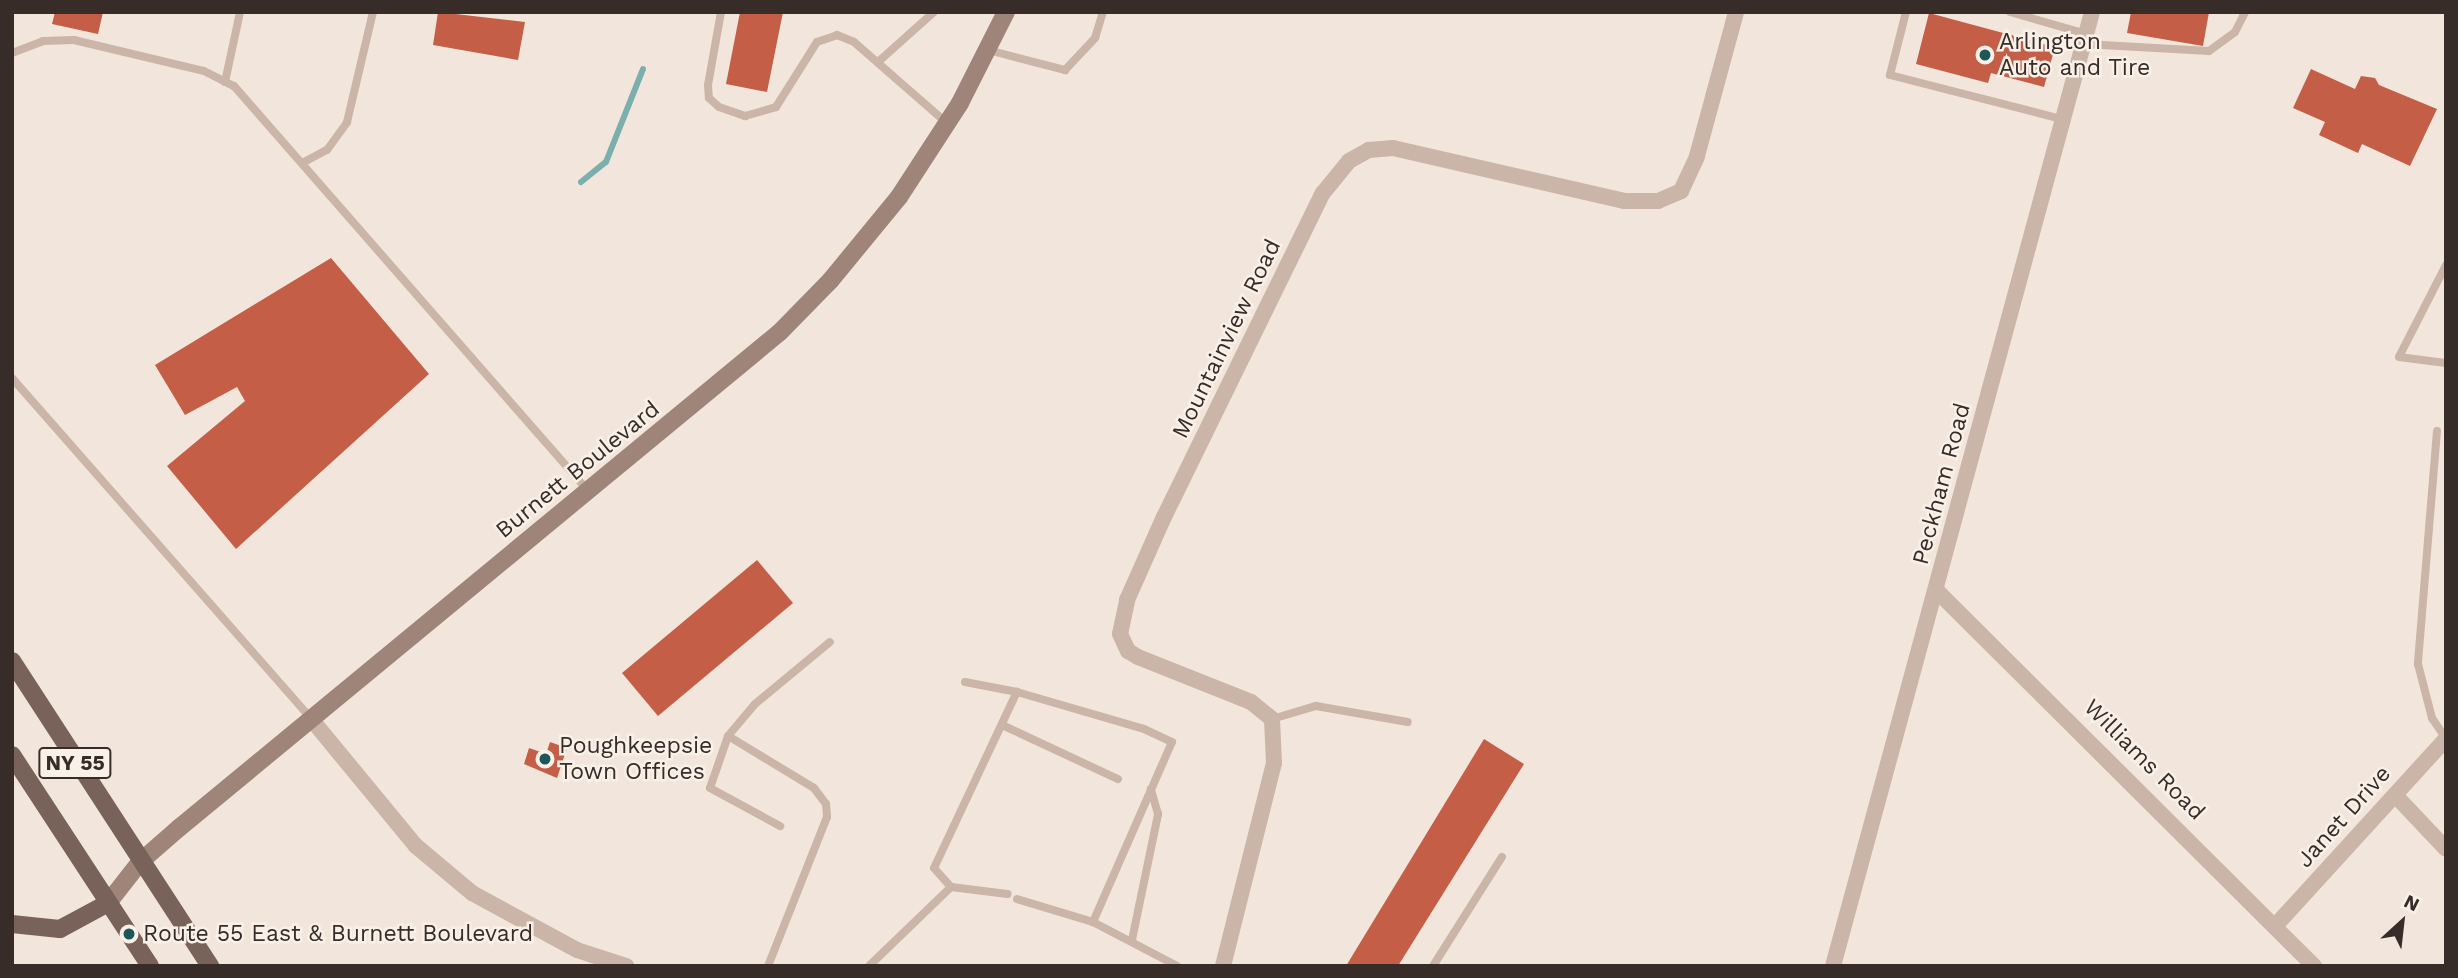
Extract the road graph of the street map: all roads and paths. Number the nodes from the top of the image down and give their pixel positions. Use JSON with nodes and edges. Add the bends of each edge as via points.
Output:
{"nodes":[{"id":1,"x":240,"y":12,"type":"edge"},
{"id":2,"x":373,"y":12,"type":"edge"},
{"id":3,"x":721,"y":12,"type":"edge"},
{"id":4,"x":934,"y":12,"type":"edge"},
{"id":5,"x":1006,"y":12,"type":"edge"},
{"id":6,"x":1103,"y":12,"type":"edge"},
{"id":7,"x":1735,"y":12,"type":"edge"},
{"id":8,"x":1906,"y":12,"type":"edge"},
{"id":9,"x":2010,"y":12,"type":"edge"},
{"id":10,"x":2092,"y":12,"type":"edge"},
{"id":11,"x":2245,"y":12,"type":"edge"},
{"id":12,"x":2085,"y":39,"type":"junction"},
{"id":13,"x":988,"y":50,"type":"junction"},
{"id":14,"x":12,"y":52,"type":"edge"},
{"id":15,"x":878,"y":62,"type":"junction"},
{"id":16,"x":225,"y":82,"type":"junction"},
{"id":17,"x":2065,"y":120,"type":"junction"},
{"id":18,"x":948,"y":124,"type":"junction"},
{"id":19,"x":304,"y":162,"type":"junction"},
{"id":20,"x":2446,"y":265,"type":"edge"},
{"id":21,"x":2446,"y":363,"type":"edge"},
{"id":22,"x":12,"y":377,"type":"edge"},
{"id":23,"x":2437,"y":431,"type":"dead end"},
{"id":24,"x":589,"y":492,"type":"junction"},
{"id":25,"x":1937,"y":591,"type":"junction"},
{"id":26,"x":830,"y":642,"type":"dead end"},
{"id":27,"x":12,"y":661,"type":"edge"},
{"id":28,"x":965,"y":682,"type":"dead end"},
{"id":29,"x":1017,"y":692,"type":"junction"},
{"id":30,"x":1272,"y":719,"type":"junction"},
{"id":31,"x":312,"y":720,"type":"junction"},
{"id":32,"x":1408,"y":722,"type":"dead end"},
{"id":33,"x":1002,"y":725,"type":"junction"},
{"id":34,"x":728,"y":736,"type":"junction"},
{"id":35,"x":2446,"y":739,"type":"edge"},
{"id":36,"x":12,"y":755,"type":"edge"},
{"id":37,"x":1118,"y":779,"type":"dead end"},
{"id":38,"x":1152,"y":789,"type":"junction"},
{"id":39,"x":2395,"y":794,"type":"junction"},
{"id":40,"x":780,"y":826,"type":"dead end"},
{"id":41,"x":2446,"y":849,"type":"edge"},
{"id":42,"x":1502,"y":857,"type":"dead end"},
{"id":43,"x":140,"y":862,"type":"junction"},
{"id":44,"x":951,"y":887,"type":"junction"},
{"id":45,"x":1008,"y":894,"type":"dead end"},
{"id":46,"x":1017,"y":899,"type":"dead end"},
{"id":47,"x":108,"y":903,"type":"junction"},
{"id":48,"x":1093,"y":922,"type":"junction"},
{"id":49,"x":12,"y":924,"type":"edge"},
{"id":50,"x":2276,"y":925,"type":"junction"},
{"id":51,"x":1132,"y":940,"type":"junction"},
{"id":52,"x":150,"y":966,"type":"edge"},
{"id":53,"x":210,"y":966,"type":"edge"},
{"id":54,"x":626,"y":966,"type":"edge"},
{"id":55,"x":768,"y":966,"type":"edge"},
{"id":56,"x":869,"y":966,"type":"edge"},
{"id":57,"x":1177,"y":966,"type":"edge"},
{"id":58,"x":1223,"y":966,"type":"edge"},
{"id":59,"x":1433,"y":966,"type":"edge"},
{"id":60,"x":1833,"y":966,"type":"edge"},
{"id":61,"x":2314,"y":966,"type":"edge"}],
"edges":[{"from":1,"to":16,"type":"lane"},
{"from":2,"to":19,"type":"lane","via":[[347,122],[327,150]]},
{"from":3,"to":15,"type":"lane","via":[[709,98],[735,114],[754,115],[776,107],[817,42],[830,35],[855,42]]},
{"from":4,"to":15,"type":"lane"},
{"from":5,"to":13,"type":"street","name":"Burnett Boulevard"},
{"from":6,"to":13,"type":"lane","via":[[1094,38],[1065,70]]},
{"from":7,"to":30,"type":"street","name":"Mountainview Road","via":[[1697,156],[1681,191],[1658,201],[1624,201],[1392,148],[1369,150],[1349,161],[1324,192],[1164,517],[1127,600],[1121,634],[1128,650],[1138,657],[1251,702]]},
{"from":8,"to":17,"type":"lane","via":[[1890,75]]},
{"from":9,"to":12,"type":"lane"},
{"from":10,"to":12,"type":"street","name":"Peckham Road"},
{"from":11,"to":12,"type":"lane","via":[[2226,42],[2208,51]]},
{"from":12,"to":17,"type":"street","name":"Peckham Road"},
{"from":13,"to":18,"type":"street","name":"Burnett Boulevard"},
{"from":14,"to":16,"type":"lane","via":[[43,41],[74,40],[204,71]]},
{"from":15,"to":18,"type":"lane"},
{"from":16,"to":19,"type":"lane","via":[[262,113]]},
{"from":17,"to":25,"type":"street","name":"Peckham Road"},
{"from":18,"to":24,"type":"street","name":"Burnett Boulevard","via":[[878,225],[806,306],[727,379]]},
{"from":19,"to":24,"type":"lane"},
{"from":20,"to":21,"type":"lane","via":[[2399,357]]},
{"from":22,"to":31,"type":"lane"},
{"from":23,"to":35,"type":"lane","via":[[2418,664],[2432,718]]},
{"from":24,"to":31,"type":"street","name":"Burnett Boulevard"},
{"from":25,"to":50,"type":"street","name":"Williams Road"},
{"from":25,"to":60,"type":"street","name":"Peckham Road"},
{"from":26,"to":34,"type":"lane","via":[[755,704]]},
{"from":27,"to":43,"type":"main road","number":"NY 55"},
{"from":28,"to":29,"type":"lane"},
{"from":29,"to":33,"type":"lane"},
{"from":29,"to":38,"type":"lane","via":[[1144,729],[1172,742]]},
{"from":30,"to":32,"type":"lane","via":[[1316,706]]},
{"from":30,"to":58,"type":"street","via":[[1274,763]]},
{"from":31,"to":43,"type":"street","name":"Burnett Boulevard"},
{"from":31,"to":54,"type":"street","via":[[416,846],[472,892],[577,950]]},
{"from":33,"to":37,"type":"lane"},
{"from":33,"to":44,"type":"lane","via":[[934,868]]},
{"from":34,"to":40,"type":"lane","via":[[710,788]]},
{"from":34,"to":55,"type":"lane","via":[[814,789],[826,804],[827,817]]},
{"from":35,"to":39,"type":"street","name":"Janet Drive"},
{"from":36,"to":47,"type":"main road","number":"NY 55"},
{"from":38,"to":48,"type":"lane"},
{"from":38,"to":51,"type":"lane","via":[[1158,814]]},
{"from":39,"to":41,"type":"street"},
{"from":39,"to":50,"type":"street","name":"Janet Drive"},
{"from":42,"to":59,"type":"lane"},
{"from":43,"to":47,"type":"street","name":"Burnett Boulevard"},
{"from":43,"to":53,"type":"main road","number":"NY 55"},
{"from":44,"to":45,"type":"lane"},
{"from":44,"to":56,"type":"lane"},
{"from":46,"to":48,"type":"lane"},
{"from":47,"to":49,"type":"main road","via":[[60,929]]},
{"from":47,"to":52,"type":"main road","number":"NY 55"},
{"from":48,"to":51,"type":"lane"},
{"from":50,"to":61,"type":"street","name":"Williams Road"},
{"from":51,"to":57,"type":"lane"}]}
